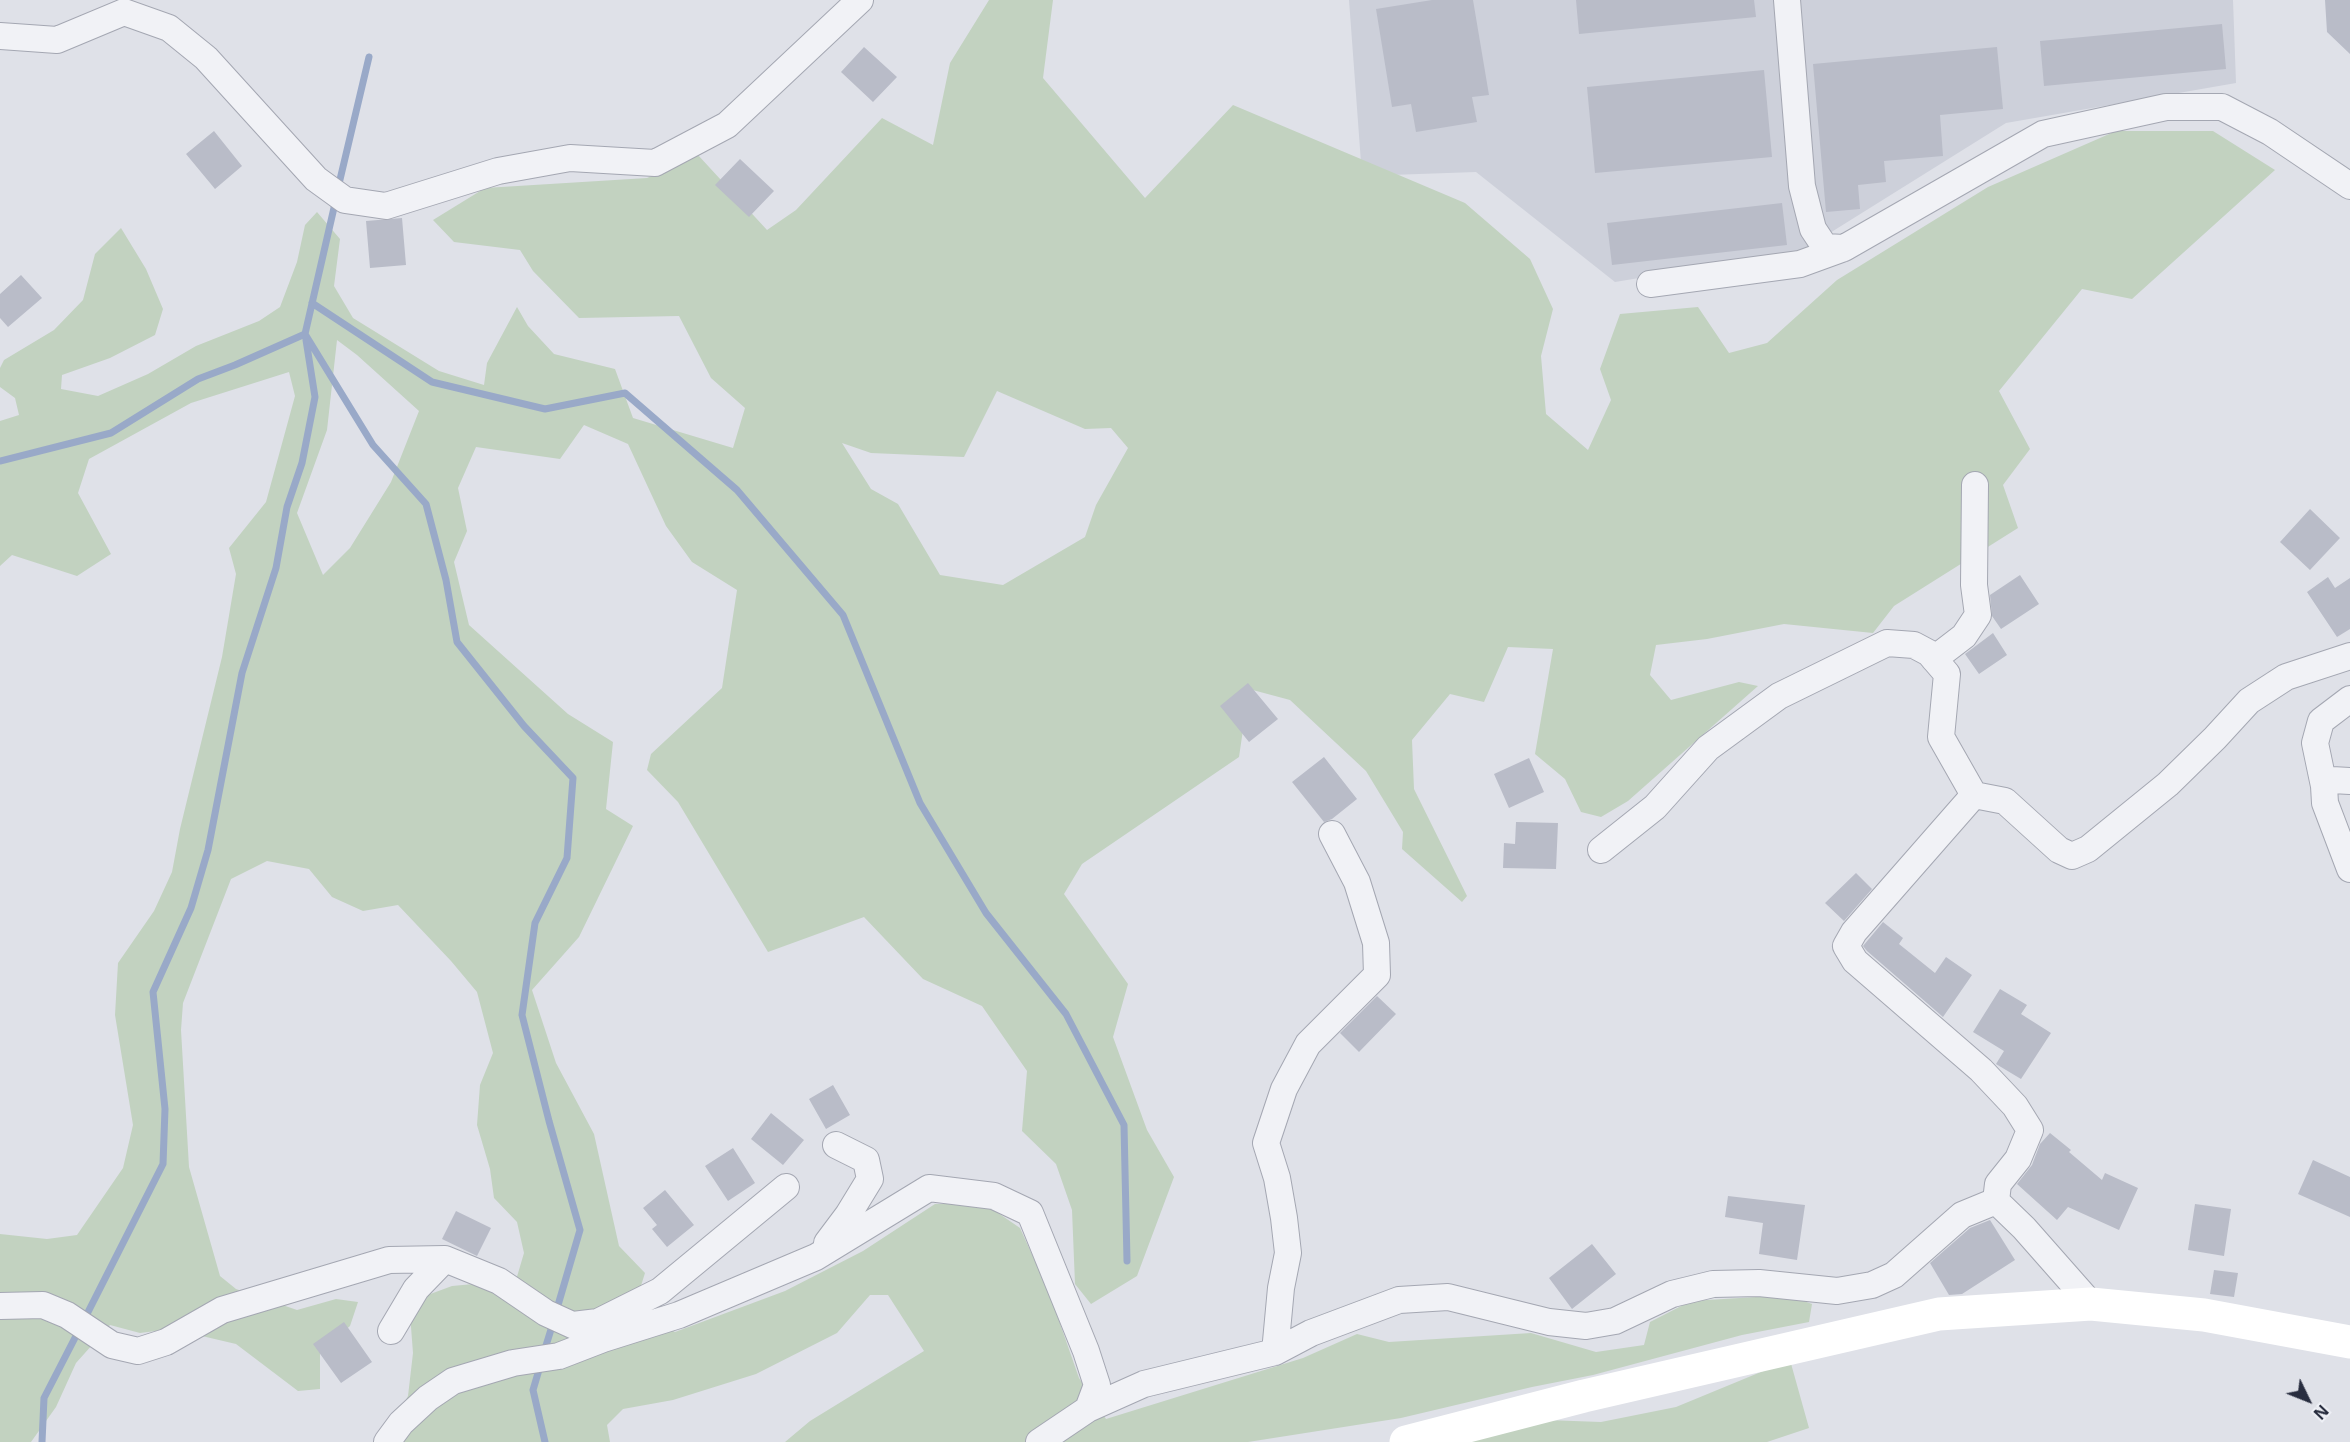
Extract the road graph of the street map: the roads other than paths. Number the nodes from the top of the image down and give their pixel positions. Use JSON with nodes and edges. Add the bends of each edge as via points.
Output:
{"nodes":[{"id":1,"x":860,"y":0,"type":"edge"},
{"id":2,"x":1787,"y":0,"type":"edge"},
{"id":3,"x":0,"y":36,"type":"edge"},
{"id":4,"x":2350,"y":186,"type":"edge"},
{"id":5,"x":1844,"y":248,"type":"junction"},
{"id":6,"x":1650,"y":284,"type":"dead end"},
{"id":7,"x":1975,"y":485,"type":"dead end"},
{"id":8,"x":2350,"y":656,"type":"edge"},
{"id":9,"x":1934,"y":659,"type":"junction"},
{"id":10,"x":2350,"y":699,"type":"edge"},
{"id":11,"x":2350,"y":781,"type":"edge"},
{"id":12,"x":2324,"y":786,"type":"junction"},
{"id":13,"x":1974,"y":795,"type":"junction"},
{"id":14,"x":1332,"y":834,"type":"dead end"},
{"id":15,"x":1601,"y":850,"type":"dead end"},
{"id":16,"x":2350,"y":869,"type":"edge"},
{"id":17,"x":836,"y":1144,"type":"dead end"},
{"id":18,"x":786,"y":1187,"type":"dead end"},
{"id":19,"x":1996,"y":1201,"type":"junction"},
{"id":20,"x":816,"y":1257,"type":"junction"},
{"id":21,"x":445,"y":1259,"type":"junction"},
{"id":22,"x":2091,"y":1304,"type":"junction"},
{"id":23,"x":0,"y":1306,"type":"edge"},
{"id":24,"x":573,"y":1325,"type":"junction"},
{"id":25,"x":391,"y":1331,"type":"dead end"},
{"id":26,"x":603,"y":1339,"type":"junction"},
{"id":27,"x":2350,"y":1342,"type":"edge"},
{"id":28,"x":1275,"y":1352,"type":"junction"},
{"id":29,"x":1088,"y":1409,"type":"junction"},
{"id":30,"x":387,"y":1442,"type":"edge"},
{"id":31,"x":1039,"y":1442,"type":"edge"},
{"id":32,"x":1406,"y":1442,"type":"edge"}],
"edges":[{"from":1,"to":3,"type":"street","via":[[727,125],[655,163],[570,158],[498,171],[386,206],[345,200],[316,179],[206,58],[169,28],[124,12],[57,40]]},
{"from":2,"to":5,"type":"street","via":[[1802,186],[1813,229],[1825,247]]},
{"from":4,"to":5,"type":"street","via":[[2270,132],[2222,107],[2166,107],[2043,134]]},
{"from":5,"to":6,"type":"street","via":[[1800,264]]},
{"from":7,"to":9,"type":"street","via":[[1974,585],[1978,615],[1964,636]]},
{"from":8,"to":13,"type":"street","via":[[2286,677],[2248,701],[2168,784],[2088,849],[2072,856],[2059,850],[2005,801]]},
{"from":9,"to":13,"type":"street","via":[[1947,674],[1941,737]]},
{"from":9,"to":15,"type":"street","via":[[1914,645],[1887,643],[1779,696],[1708,748],[1656,807]]},
{"from":10,"to":12,"type":"street","via":[[2321,721],[2315,743]]},
{"from":11,"to":12,"type":"street","via":[[2332,780]]},
{"from":12,"to":16,"type":"street","via":[[2325,803]]},
{"from":13,"to":19,"type":"street","via":[[1846,945],[1855,961],[1982,1070],[2015,1106],[2030,1130],[2018,1160],[1998,1184]]},
{"from":14,"to":28,"type":"street","via":[[1357,882],[1376,943],[1377,975],[1308,1044],[1284,1089],[1266,1143],[1281,1198],[1288,1253]]},
{"from":17,"to":20,"type":"street","via":[[866,1160],[870,1179]]},
{"from":18,"to":24,"type":"street","via":[[660,1291],[598,1322]]},
{"from":19,"to":22,"type":"street"},
{"from":19,"to":28,"type":"street","via":[[1962,1215],[1894,1275],[1872,1285],[1837,1291],[1759,1283],[1713,1284],[1672,1294],[1615,1321],[1586,1326],[1549,1322],[1448,1298],[1399,1300]]},
{"from":20,"to":26,"type":"street","via":[[679,1315]]},
{"from":20,"to":29,"type":"street","via":[[929,1188],[994,1196],[1030,1213],[1097,1385]]},
{"from":21,"to":23,"type":"street","via":[[389,1260],[222,1310],[166,1342],[138,1351],[112,1345],[67,1315],[43,1305]]},
{"from":21,"to":24,"type":"street","via":[[499,1281],[546,1313]]},
{"from":21,"to":25,"type":"street","via":[[417,1289]]},
{"from":22,"to":27,"type":"main road","via":[[2204,1315]]},
{"from":22,"to":32,"type":"main road","via":[[1939,1314],[1584,1396]]},
{"from":24,"to":26,"type":"street"},
{"from":26,"to":30,"type":"street","via":[[559,1356],[453,1381],[428,1398]]},
{"from":28,"to":29,"type":"street","via":[[1144,1384]]},
{"from":29,"to":31,"type":"street"}]}
